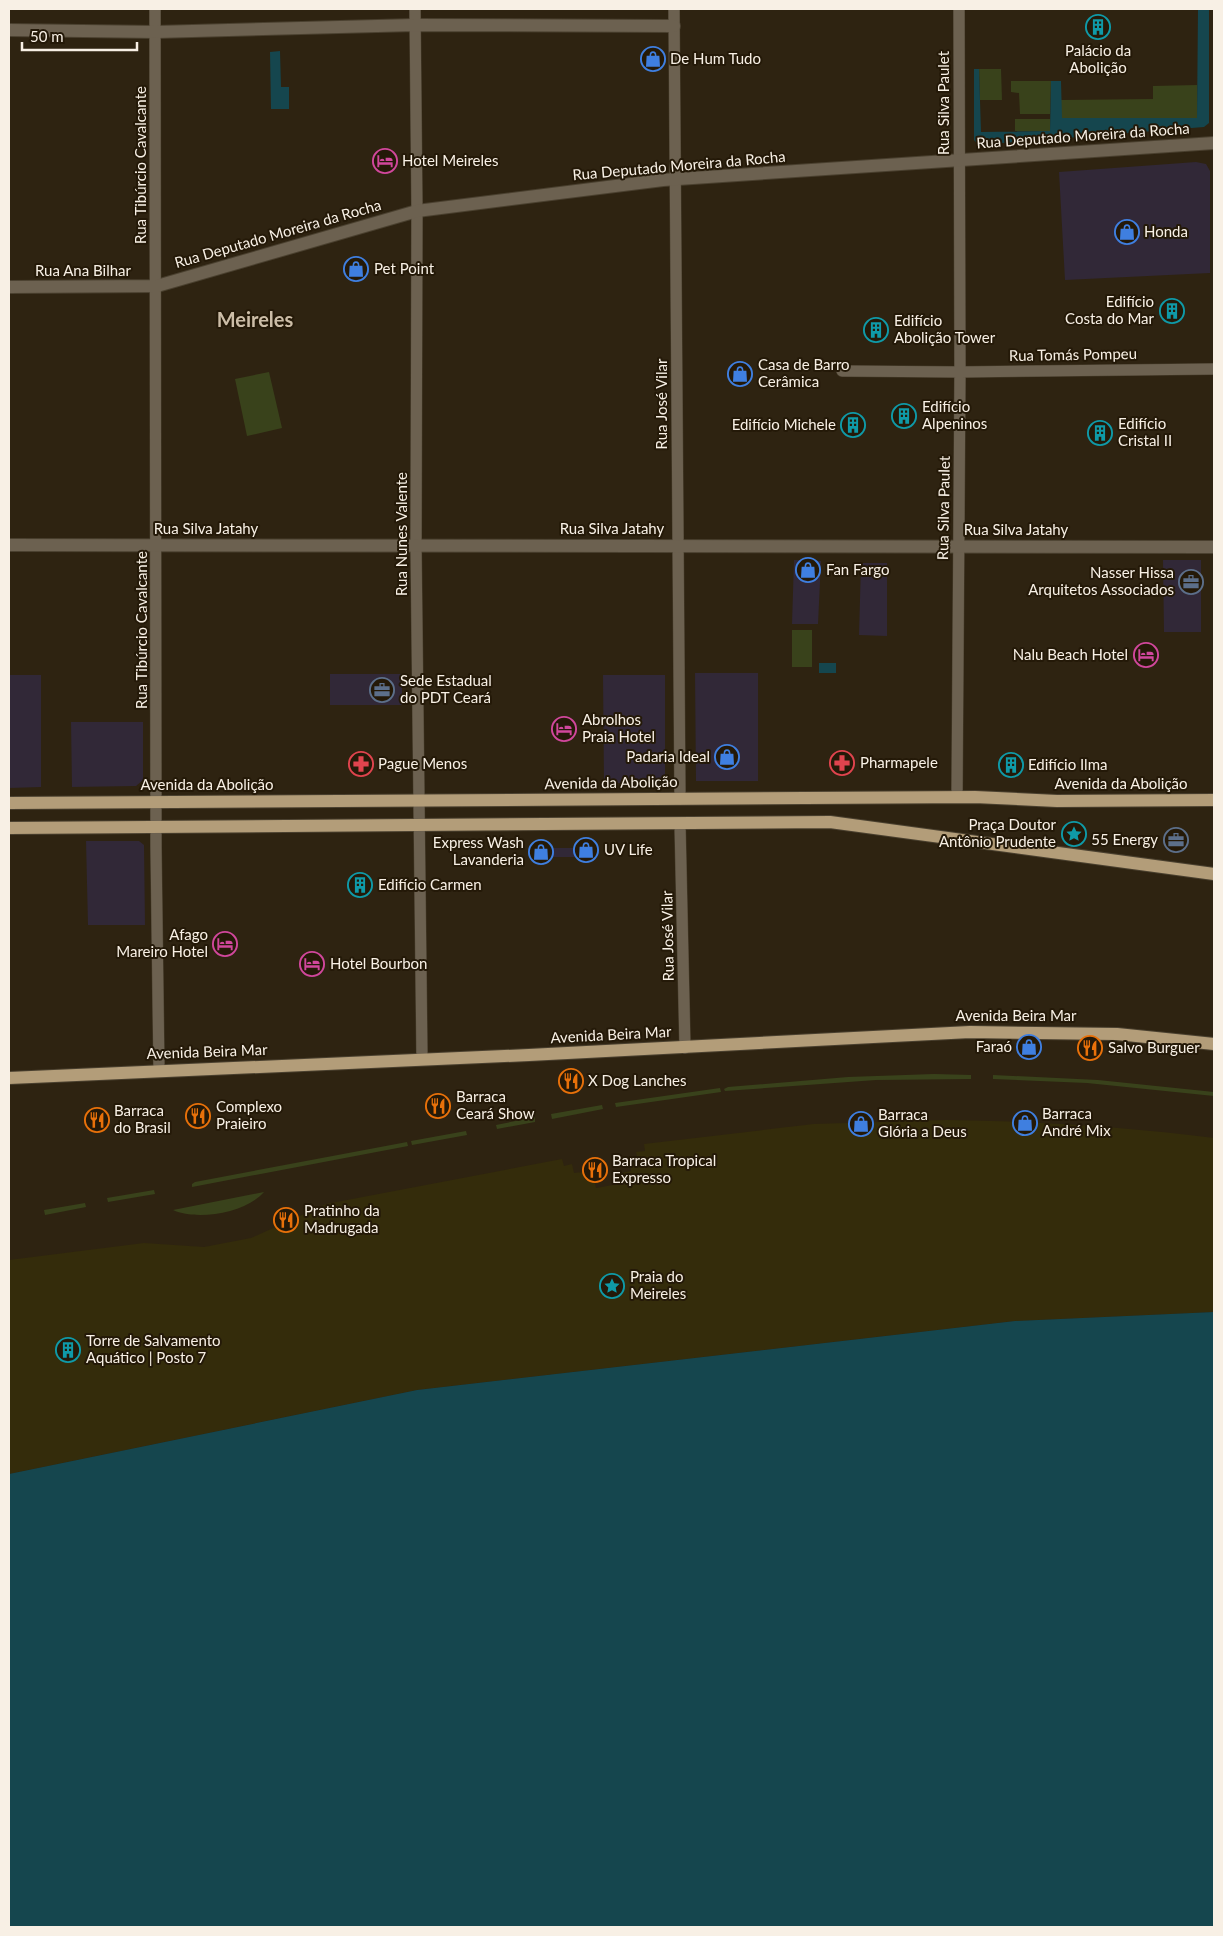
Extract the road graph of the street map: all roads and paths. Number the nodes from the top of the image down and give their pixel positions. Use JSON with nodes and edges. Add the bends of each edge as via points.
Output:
{"nodes":[{"id":1,"x":156,"y":9,"type":"edge"},
{"id":2,"x":415,"y":9,"type":"edge"},
{"id":3,"x":674,"y":9,"type":"edge"},
{"id":4,"x":959,"y":9,"type":"edge"},
{"id":5,"x":415,"y":25,"type":"junction"},
{"id":6,"x":674,"y":26,"type":"junction"},
{"id":7,"x":9,"y":30,"type":"edge"},
{"id":8,"x":156,"y":32,"type":"junction"},
{"id":9,"x":1214,"y":143,"type":"edge"},
{"id":10,"x":959,"y":161,"type":"junction"},
{"id":11,"x":676,"y":180,"type":"junction"},
{"id":12,"x":417,"y":211,"type":"junction"},
{"id":13,"x":157,"y":286,"type":"junction"},
{"id":14,"x":9,"y":287,"type":"edge"},
{"id":15,"x":1214,"y":369,"type":"edge"},
{"id":16,"x":842,"y":371,"type":"dead end"},
{"id":17,"x":960,"y":372,"type":"junction"},
{"id":18,"x":9,"y":545,"type":"edge"},
{"id":19,"x":157,"y":545,"type":"junction"},
{"id":20,"x":416,"y":545,"type":"junction"},
{"id":21,"x":678,"y":546,"type":"junction"},
{"id":22,"x":958,"y":546,"type":"junction"},
{"id":23,"x":1214,"y":547,"type":"edge"},
{"id":24,"x":957,"y":798,"type":"junction"},
{"id":25,"x":680,"y":799,"type":"junction"},
{"id":26,"x":1214,"y":800,"type":"edge"},
{"id":27,"x":420,"y":801,"type":"junction"},
{"id":28,"x":157,"y":802,"type":"junction"},
{"id":29,"x":9,"y":803,"type":"edge"},
{"id":30,"x":680,"y":824,"type":"junction"},
{"id":31,"x":419,"y":826,"type":"junction"},
{"id":32,"x":9,"y":828,"type":"edge"},
{"id":33,"x":156,"y":828,"type":"junction"},
{"id":34,"x":1214,"y":874,"type":"edge"},
{"id":35,"x":1214,"y":1044,"type":"edge"},
{"id":36,"x":685,"y":1048,"type":"junction"},
{"id":37,"x":422,"y":1059,"type":"junction"},
{"id":38,"x":159,"y":1071,"type":"junction"},
{"id":39,"x":9,"y":1078,"type":"edge"}],
"edges":[{"from":1,"to":8,"type":"street","name":"Rua Tibúrcio Cavalcante"},
{"from":2,"to":5,"type":"street","name":"Rua Nunes Valente"},
{"from":3,"to":6,"type":"street","name":"Rua José Vilar"},
{"from":4,"to":10,"type":"street","name":"Rua Silva Paulet"},
{"from":5,"to":6,"type":"street"},
{"from":5,"to":8,"type":"street"},
{"from":5,"to":12,"type":"street","name":"Rua Nunes Valente"},
{"from":6,"to":11,"type":"street","name":"Rua José Vilar"},
{"from":7,"to":8,"type":"street"},
{"from":8,"to":13,"type":"street","name":"Rua Tibúrcio Cavalcante"},
{"from":9,"to":10,"type":"street","name":"Rua Deputado Moreira da Rocha"},
{"from":10,"to":11,"type":"street","name":"Rua Deputado Moreira da Rocha"},
{"from":10,"to":17,"type":"street","name":"Rua Silva Paulet"},
{"from":11,"to":12,"type":"street","name":"Rua Deputado Moreira da Rocha"},
{"from":11,"to":21,"type":"street","name":"Rua José Vilar"},
{"from":12,"to":13,"type":"street","name":"Rua Deputado Moreira da Rocha"},
{"from":12,"to":20,"type":"street","name":"Rua Nunes Valente"},
{"from":13,"to":14,"type":"street","name":"Rua Ana Bilhar"},
{"from":13,"to":19,"type":"street","name":"Rua Tibúrcio Cavalcante"},
{"from":15,"to":17,"type":"street","name":"Rua Tomás Pompeu"},
{"from":16,"to":17,"type":"street","name":"Rua Tomás Pompeu"},
{"from":17,"to":22,"type":"street","name":"Rua Silva Paulet"},
{"from":18,"to":19,"type":"street","name":"Rua Silva Jatahy"},
{"from":19,"to":20,"type":"street","name":"Rua Silva Jatahy"},
{"from":19,"to":28,"type":"street","name":"Rua Tibúrcio Cavalcante"},
{"from":20,"to":21,"type":"street","name":"Rua Silva Jatahy"},
{"from":20,"to":27,"type":"street","name":"Rua Nunes Valente"},
{"from":21,"to":22,"type":"street","name":"Rua Silva Jatahy"},
{"from":21,"to":25,"type":"street","name":"Rua José Vilar"},
{"from":22,"to":23,"type":"street","name":"Rua Silva Jatahy"},
{"from":22,"to":24,"type":"street","name":"Rua Silva Paulet"},
{"from":24,"to":25,"type":"main road","name":"Avenida da Abolição"},
{"from":24,"to":26,"type":"main road","name":"Avenida da Abolição"},
{"from":25,"to":27,"type":"main road","name":"Avenida da Abolição"},
{"from":27,"to":28,"type":"main road","name":"Avenida da Abolição"},
{"from":27,"to":31,"type":"street","name":"Rua Nunes Valente"},
{"from":28,"to":29,"type":"main road","name":"Avenida da Abolição"},
{"from":28,"to":33,"type":"street","name":"Rua Tibúrcio Cavalcante"},
{"from":30,"to":31,"type":"main road"},
{"from":30,"to":34,"type":"main road","via":[[830,822]]},
{"from":30,"to":36,"type":"street","name":"Rua José Vilar"},
{"from":31,"to":33,"type":"main road"},
{"from":31,"to":37,"type":"street","name":"Rua Nunes Valente"},
{"from":32,"to":33,"type":"main road"},
{"from":33,"to":38,"type":"street","name":"Rua Tibúrcio Cavalcante"},
{"from":35,"to":36,"type":"main road","name":"Avenida Beira Mar","via":[[1117,1034],[1014,1030]]},
{"from":36,"to":37,"type":"main road","name":"Avenida Beira Mar"},
{"from":37,"to":38,"type":"main road","name":"Avenida Beira Mar"},
{"from":38,"to":39,"type":"main road","name":"Avenida Beira Mar"}]}
